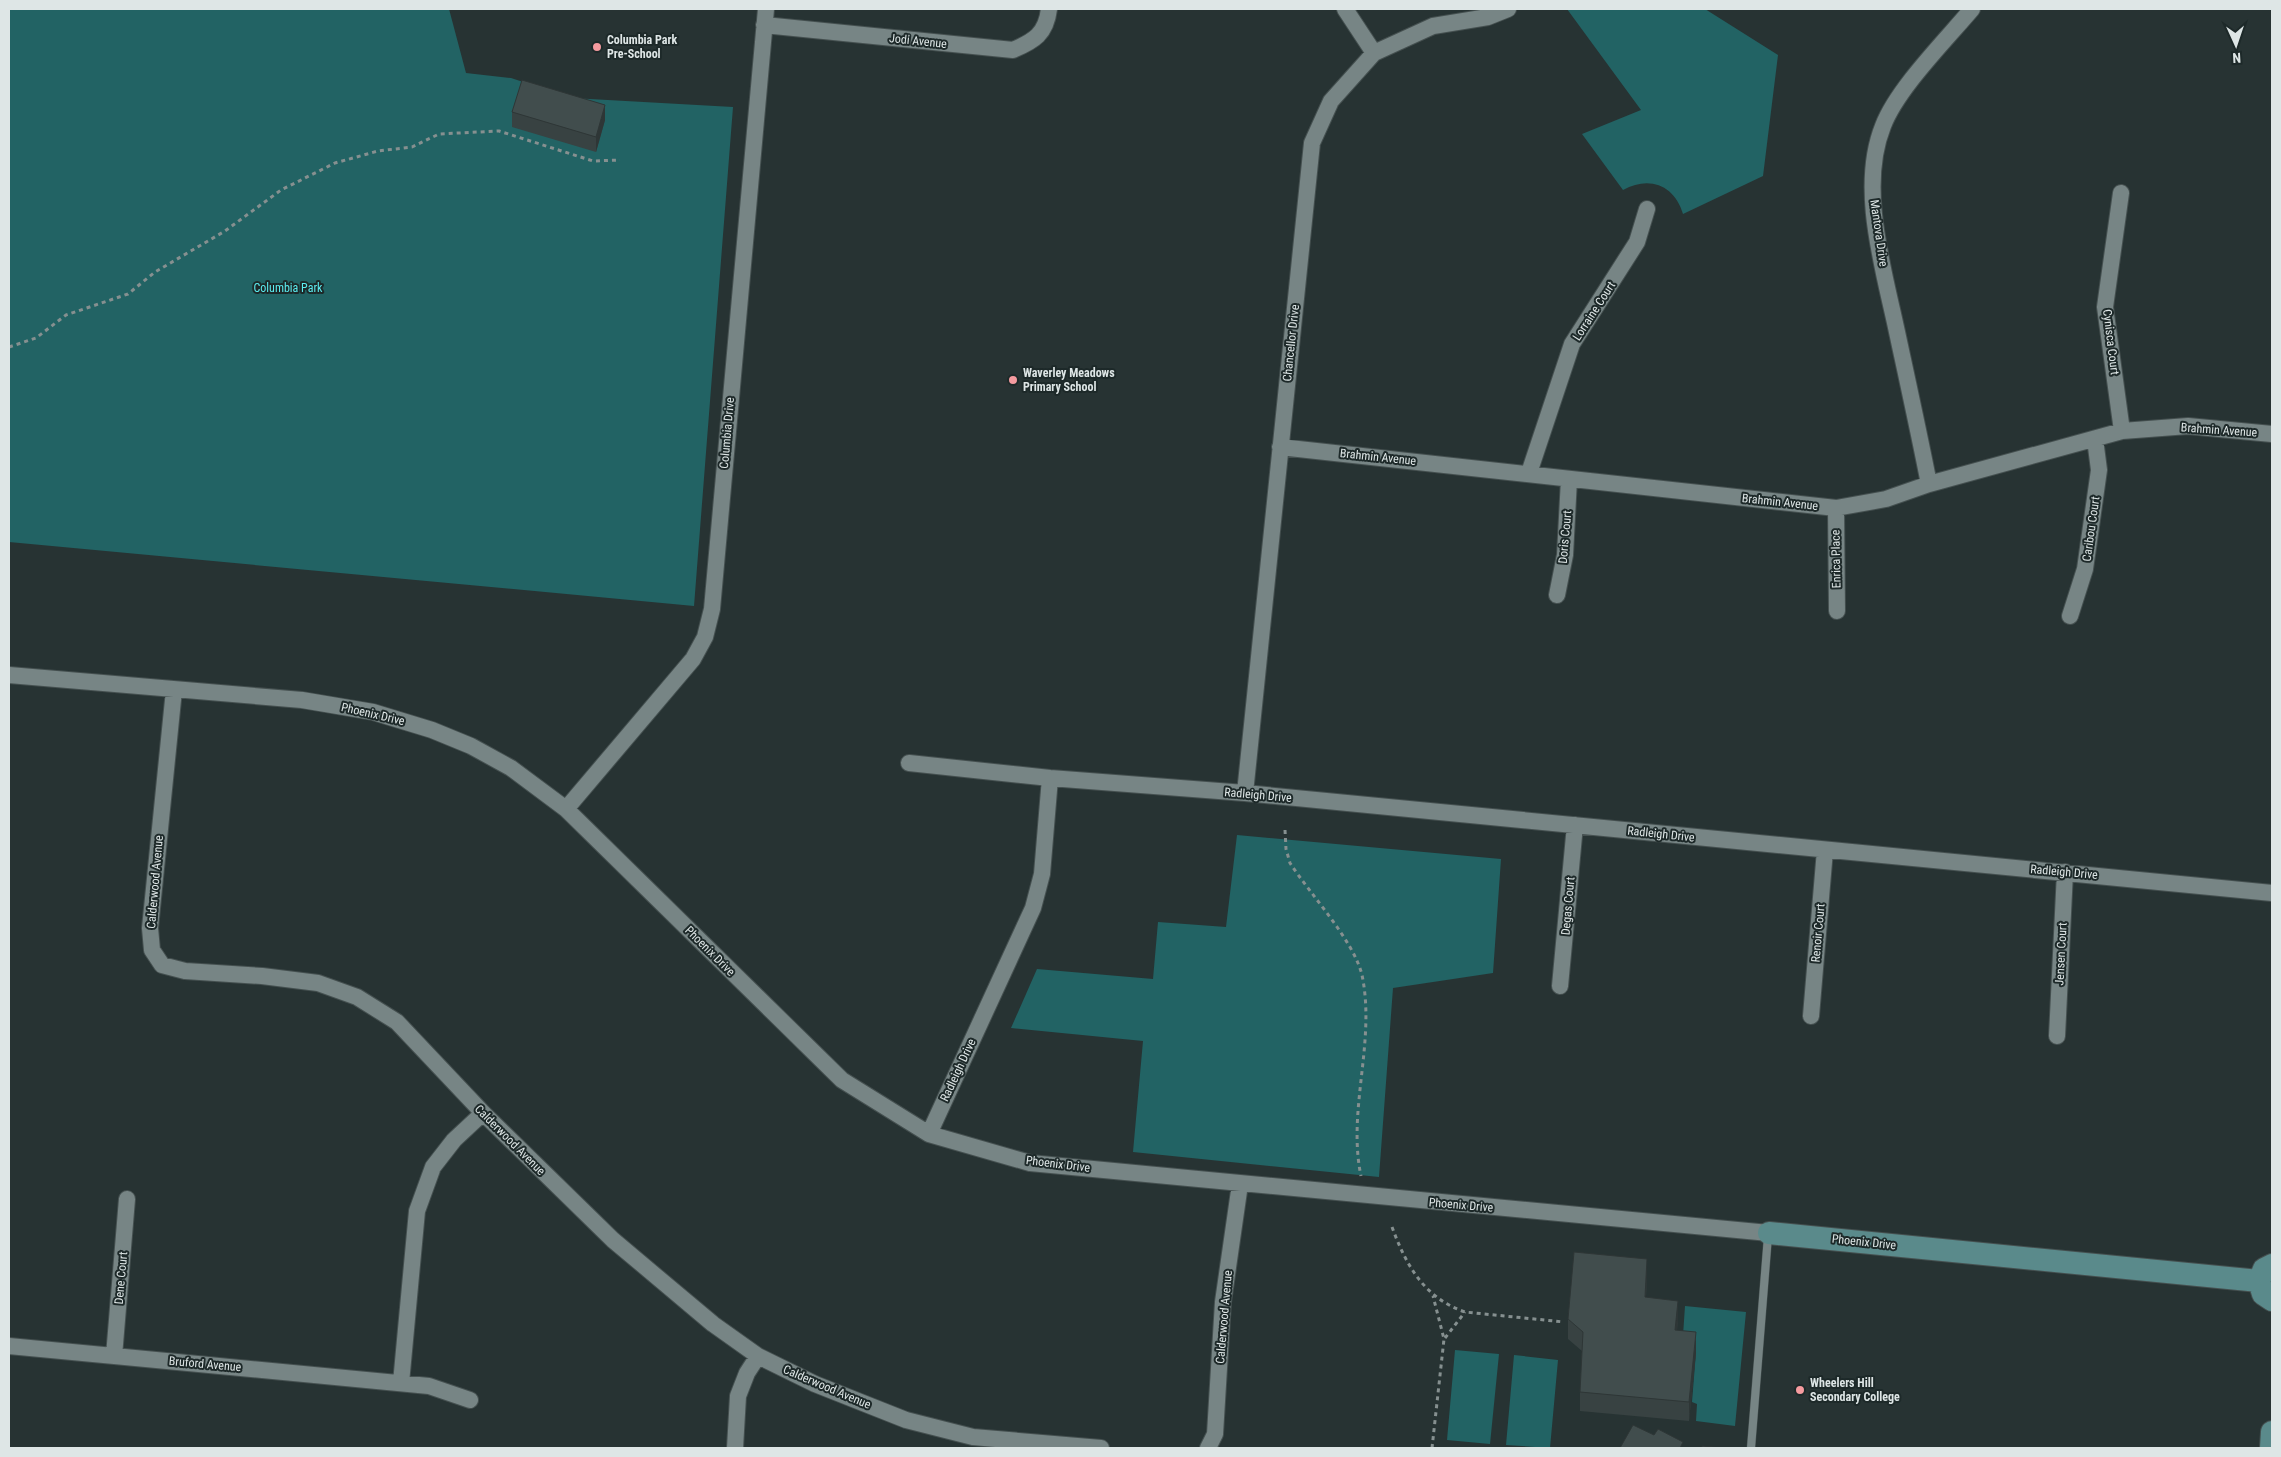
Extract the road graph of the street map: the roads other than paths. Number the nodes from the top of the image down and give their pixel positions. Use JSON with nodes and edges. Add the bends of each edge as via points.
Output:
{"nodes":[{"id":1,"x":766,"y":9,"type":"edge"},
{"id":2,"x":1049,"y":9,"type":"edge"},
{"id":3,"x":1345,"y":9,"type":"edge"},
{"id":4,"x":1508,"y":9,"type":"edge"},
{"id":5,"x":1972,"y":9,"type":"edge"},
{"id":6,"x":764,"y":26,"type":"junction"},
{"id":7,"x":1374,"y":53,"type":"junction"},
{"id":8,"x":2121,"y":193,"type":"dead end"},
{"id":9,"x":1647,"y":209,"type":"dead end"},
{"id":10,"x":2122,"y":431,"type":"junction"},
{"id":11,"x":2272,"y":434,"type":"edge"},
{"id":12,"x":2094,"y":439,"type":"junction"},
{"id":13,"x":1280,"y":447,"type":"junction"},
{"id":14,"x":1530,"y":473,"type":"junction"},
{"id":15,"x":1569,"y":479,"type":"junction"},
{"id":16,"x":1929,"y":484,"type":"junction"},
{"id":17,"x":1836,"y":508,"type":"junction"},
{"id":18,"x":1557,"y":595,"type":"dead end"},
{"id":19,"x":1837,"y":611,"type":"dead end"},
{"id":20,"x":2070,"y":616,"type":"dead end"},
{"id":21,"x":9,"y":675,"type":"edge"},
{"id":22,"x":174,"y":690,"type":"junction"},
{"id":23,"x":909,"y":763,"type":"dead end"},
{"id":24,"x":1050,"y":778,"type":"junction"},
{"id":25,"x":1245,"y":794,"type":"junction"},
{"id":26,"x":566,"y":809,"type":"junction"},
{"id":27,"x":1575,"y":825,"type":"junction"},
{"id":28,"x":1825,"y":850,"type":"junction"},
{"id":29,"x":2065,"y":872,"type":"junction"},
{"id":30,"x":2272,"y":893,"type":"edge"},
{"id":31,"x":1560,"y":986,"type":"dead end"},
{"id":32,"x":1811,"y":1016,"type":"dead end"},
{"id":33,"x":2056,"y":1036,"type":"dead end"},
{"id":34,"x":483,"y":1113,"type":"junction"},
{"id":35,"x":929,"y":1134,"type":"junction"},
{"id":36,"x":1240,"y":1184,"type":"junction"},
{"id":37,"x":127,"y":1199,"type":"dead end"},
{"id":38,"x":1769,"y":1233,"type":"junction"},
{"id":39,"x":2266,"y":1273,"type":"edge"},
{"id":40,"x":2272,"y":1300,"type":"edge"},
{"id":41,"x":9,"y":1346,"type":"edge"},
{"id":42,"x":114,"y":1356,"type":"junction"},
{"id":43,"x":758,"y":1356,"type":"junction"},
{"id":44,"x":401,"y":1383,"type":"junction"},
{"id":45,"x":470,"y":1400,"type":"dead end"},
{"id":46,"x":2272,"y":1432,"type":"edge"},
{"id":47,"x":735,"y":1448,"type":"edge"},
{"id":48,"x":1101,"y":1448,"type":"edge"},
{"id":49,"x":1208,"y":1448,"type":"edge"},
{"id":50,"x":1751,"y":1448,"type":"edge"},
{"id":51,"x":2270,"y":1448,"type":"edge"}],
"edges":[{"from":1,"to":6,"type":"street","name":"Columbia Drive"},
{"from":2,"to":6,"type":"street","name":"Jodi Avenue","via":[[1048,19],[1034,41],[1013,50]]},
{"from":3,"to":7,"type":"street"},
{"from":4,"to":7,"type":"street","name":"Chancellor Drive","via":[[1433,26]]},
{"from":5,"to":16,"type":"street","name":"Mantova Drive","via":[[1903,92],[1883,126],[1874,162],[1876,223]]},
{"from":6,"to":26,"type":"street","name":"Columbia Drive","via":[[712,609],[704,637],[692,658]]},
{"from":7,"to":13,"type":"street","name":"Chancellor Drive","via":[[1331,100],[1312,144]]},
{"from":8,"to":10,"type":"street","name":"Cynisca Court","via":[[2105,307]]},
{"from":9,"to":14,"type":"street","name":"Lorraine Court","via":[[1637,242],[1572,344]]},
{"from":10,"to":11,"type":"street","name":"Brahmin Avenue","via":[[2188,426]]},
{"from":10,"to":12,"type":"street","name":"Brahmin Avenue"},
{"from":12,"to":16,"type":"street","name":"Brahmin Avenue"},
{"from":12,"to":20,"type":"street","name":"Caribou Court","via":[[2100,470],[2085,569]]},
{"from":13,"to":14,"type":"street","name":"Brahmin Avenue"},
{"from":13,"to":25,"type":"street","name":"Chancellor Drive"},
{"from":14,"to":15,"type":"street","name":"Brahmin Avenue"},
{"from":15,"to":17,"type":"street","name":"Brahmin Avenue"},
{"from":15,"to":18,"type":"street","name":"Doris Court","via":[[1565,555]]},
{"from":16,"to":17,"type":"street","name":"Brahmin Avenue","via":[[1886,499]]},
{"from":17,"to":19,"type":"street","name":"Enrica Place"},
{"from":21,"to":22,"type":"street","name":"Phoenix Drive"},
{"from":22,"to":26,"type":"street","name":"Phoenix Drive","via":[[302,700],[373,712],[471,746],[511,768]]},
{"from":22,"to":34,"type":"street","name":"Calderwood Avenue","via":[[150,928],[152,950],[162,965],[185,971],[318,983],[357,997],[398,1022]]},
{"from":23,"to":24,"type":"street","name":"Radleigh Drive"},
{"from":24,"to":25,"type":"street","name":"Radleigh Drive"},
{"from":24,"to":35,"type":"street","name":"Radleigh Drive","via":[[1042,874],[1033,908]]},
{"from":25,"to":27,"type":"street","name":"Radleigh Drive"},
{"from":26,"to":35,"type":"street","name":"Phoenix Drive","via":[[842,1080]]},
{"from":27,"to":28,"type":"street","name":"Radleigh Drive"},
{"from":27,"to":31,"type":"street","name":"Degas Court"},
{"from":28,"to":29,"type":"street","name":"Radleigh Drive"},
{"from":28,"to":32,"type":"street","name":"Renoir Court"},
{"from":29,"to":30,"type":"street","name":"Radleigh Drive"},
{"from":29,"to":33,"type":"street","name":"Jensen Court"},
{"from":34,"to":43,"type":"street","name":"Calderwood Avenue","via":[[613,1240],[713,1324]]},
{"from":34,"to":44,"type":"street","via":[[454,1140],[433,1167],[417,1211]]},
{"from":35,"to":36,"type":"street","name":"Phoenix Drive","via":[[1030,1162]]},
{"from":36,"to":38,"type":"street","name":"Phoenix Drive"},
{"from":36,"to":49,"type":"street","name":"Calderwood Avenue","via":[[1224,1302],[1215,1434]]},
{"from":37,"to":42,"type":"street","name":"Dene Court"},
{"from":38,"to":39,"type":"street","name":"Phoenix Drive"},
{"from":38,"to":50,"type":"lane"},
{"from":39,"to":40,"type":"street","via":[[2263,1294]]},
{"from":41,"to":42,"type":"street","name":"Bruford Avenue"},
{"from":42,"to":44,"type":"street","name":"Bruford Avenue"},
{"from":43,"to":47,"type":"street","via":[[738,1396]]},
{"from":43,"to":48,"type":"street","name":"Calderwood Avenue","via":[[815,1384],[906,1420],[973,1437]]},
{"from":44,"to":45,"type":"street","name":"Bruford Avenue","via":[[429,1386]]},
{"from":46,"to":51,"type":"street"}]}
